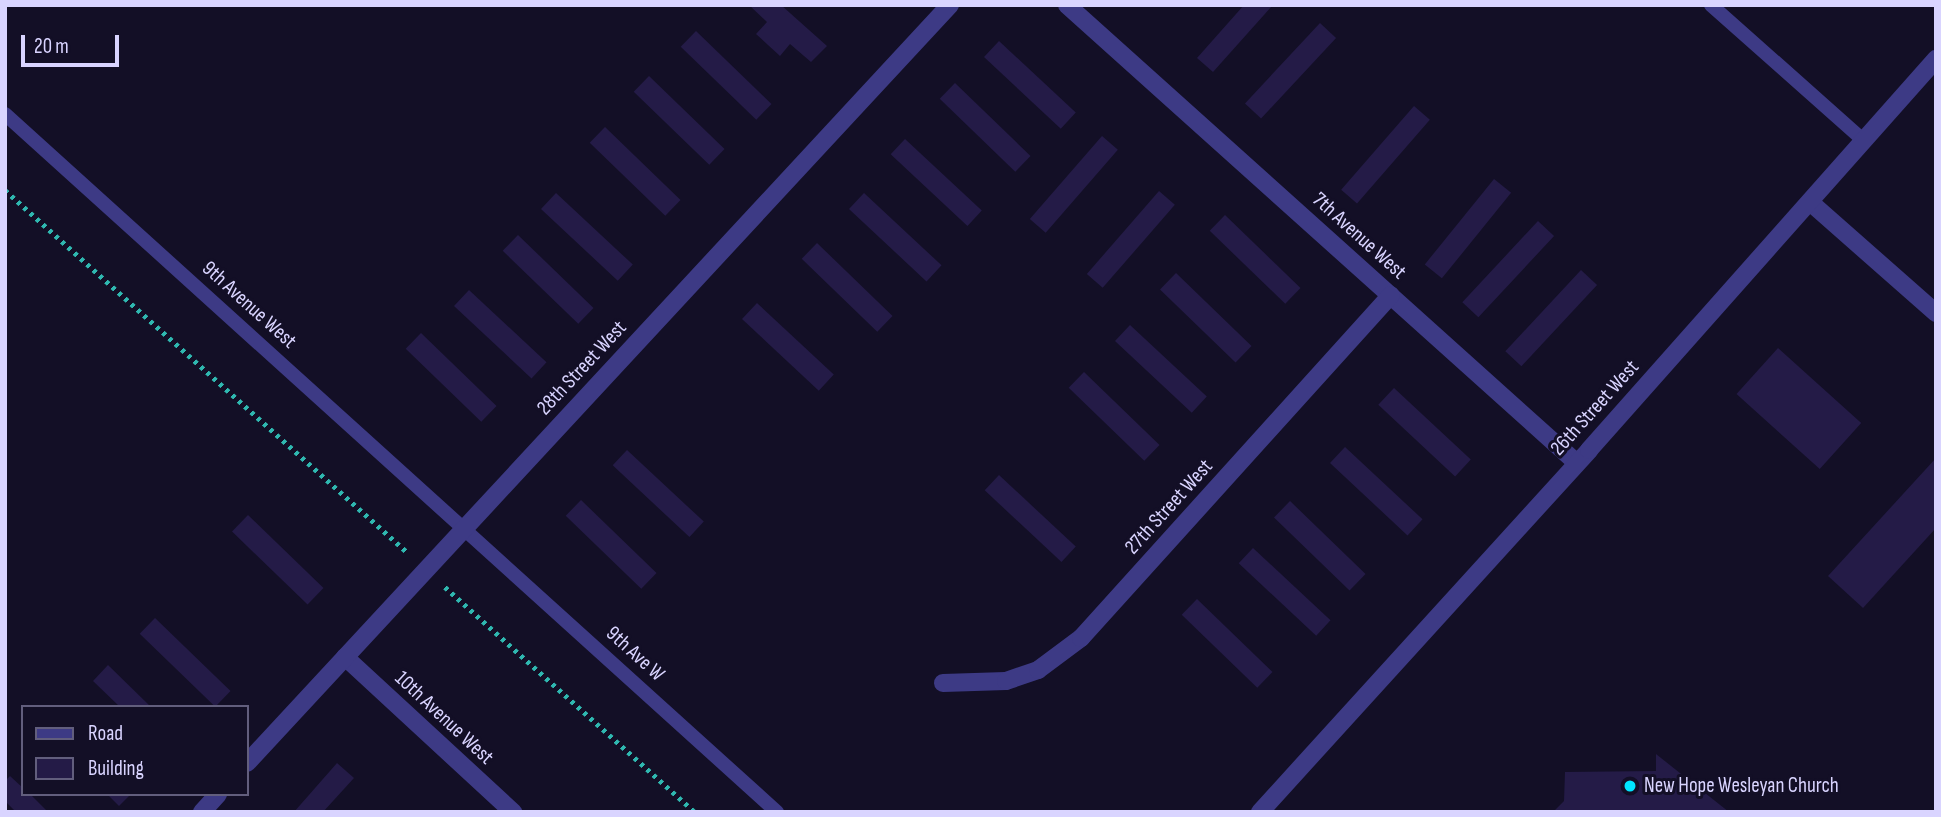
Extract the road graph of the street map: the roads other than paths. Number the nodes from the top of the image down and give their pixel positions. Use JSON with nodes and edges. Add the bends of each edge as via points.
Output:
{"nodes":[{"id":1,"x":950,"y":5,"type":"edge"},
{"id":2,"x":1068,"y":5,"type":"edge"},
{"id":3,"x":1711,"y":5,"type":"edge"},
{"id":4,"x":1936,"y":59,"type":"edge"},
{"id":5,"x":5,"y":114,"type":"edge"},
{"id":6,"x":1862,"y":139,"type":"junction"},
{"id":7,"x":1810,"y":202,"type":"junction"},
{"id":8,"x":1391,"y":295,"type":"junction"},
{"id":9,"x":1936,"y":313,"type":"edge"},
{"id":10,"x":1577,"y":463,"type":"junction"},
{"id":11,"x":464,"y":528,"type":"junction"},
{"id":12,"x":345,"y":657,"type":"junction"},
{"id":13,"x":943,"y":683,"type":"dead end"},
{"id":14,"x":248,"y":762,"type":"edge"},
{"id":15,"x":1286,"y":785,"type":"junction"},
{"id":16,"x":216,"y":796,"type":"edge"},
{"id":17,"x":202,"y":812,"type":"edge"},
{"id":18,"x":513,"y":812,"type":"edge"},
{"id":19,"x":777,"y":812,"type":"edge"},
{"id":20,"x":1260,"y":812,"type":"edge"},
{"id":21,"x":1269,"y":812,"type":"edge"}],
"edges":[{"from":1,"to":11,"type":"street","name":"28th Street West"},
{"from":2,"to":8,"type":"street","name":"7th Avenue West"},
{"from":3,"to":6,"type":"lane"},
{"from":4,"to":6,"type":"street","name":"26th Street West"},
{"from":5,"to":11,"type":"lane","name":"9th Avenue West"},
{"from":6,"to":7,"type":"street","name":"26th Street West"},
{"from":7,"to":9,"type":"street"},
{"from":7,"to":10,"type":"street","name":"26th Street West"},
{"from":8,"to":10,"type":"street","name":"7th Avenue West"},
{"from":8,"to":13,"type":"street","name":"27th Street West","via":[[1081,638],[1038,670],[1006,681]]},
{"from":10,"to":15,"type":"street","name":"26th Street West"},
{"from":11,"to":12,"type":"street","name":"28th Street West"},
{"from":11,"to":19,"type":"lane","name":"9th Ave W"},
{"from":12,"to":14,"type":"street","name":"28th Street West"},
{"from":12,"to":18,"type":"street","name":"10th Avenue West"},
{"from":15,"to":20,"type":"street","name":"26th Street West"},
{"from":15,"to":21,"type":"street","name":"26th Street West"},
{"from":16,"to":17,"type":"street"}]}
